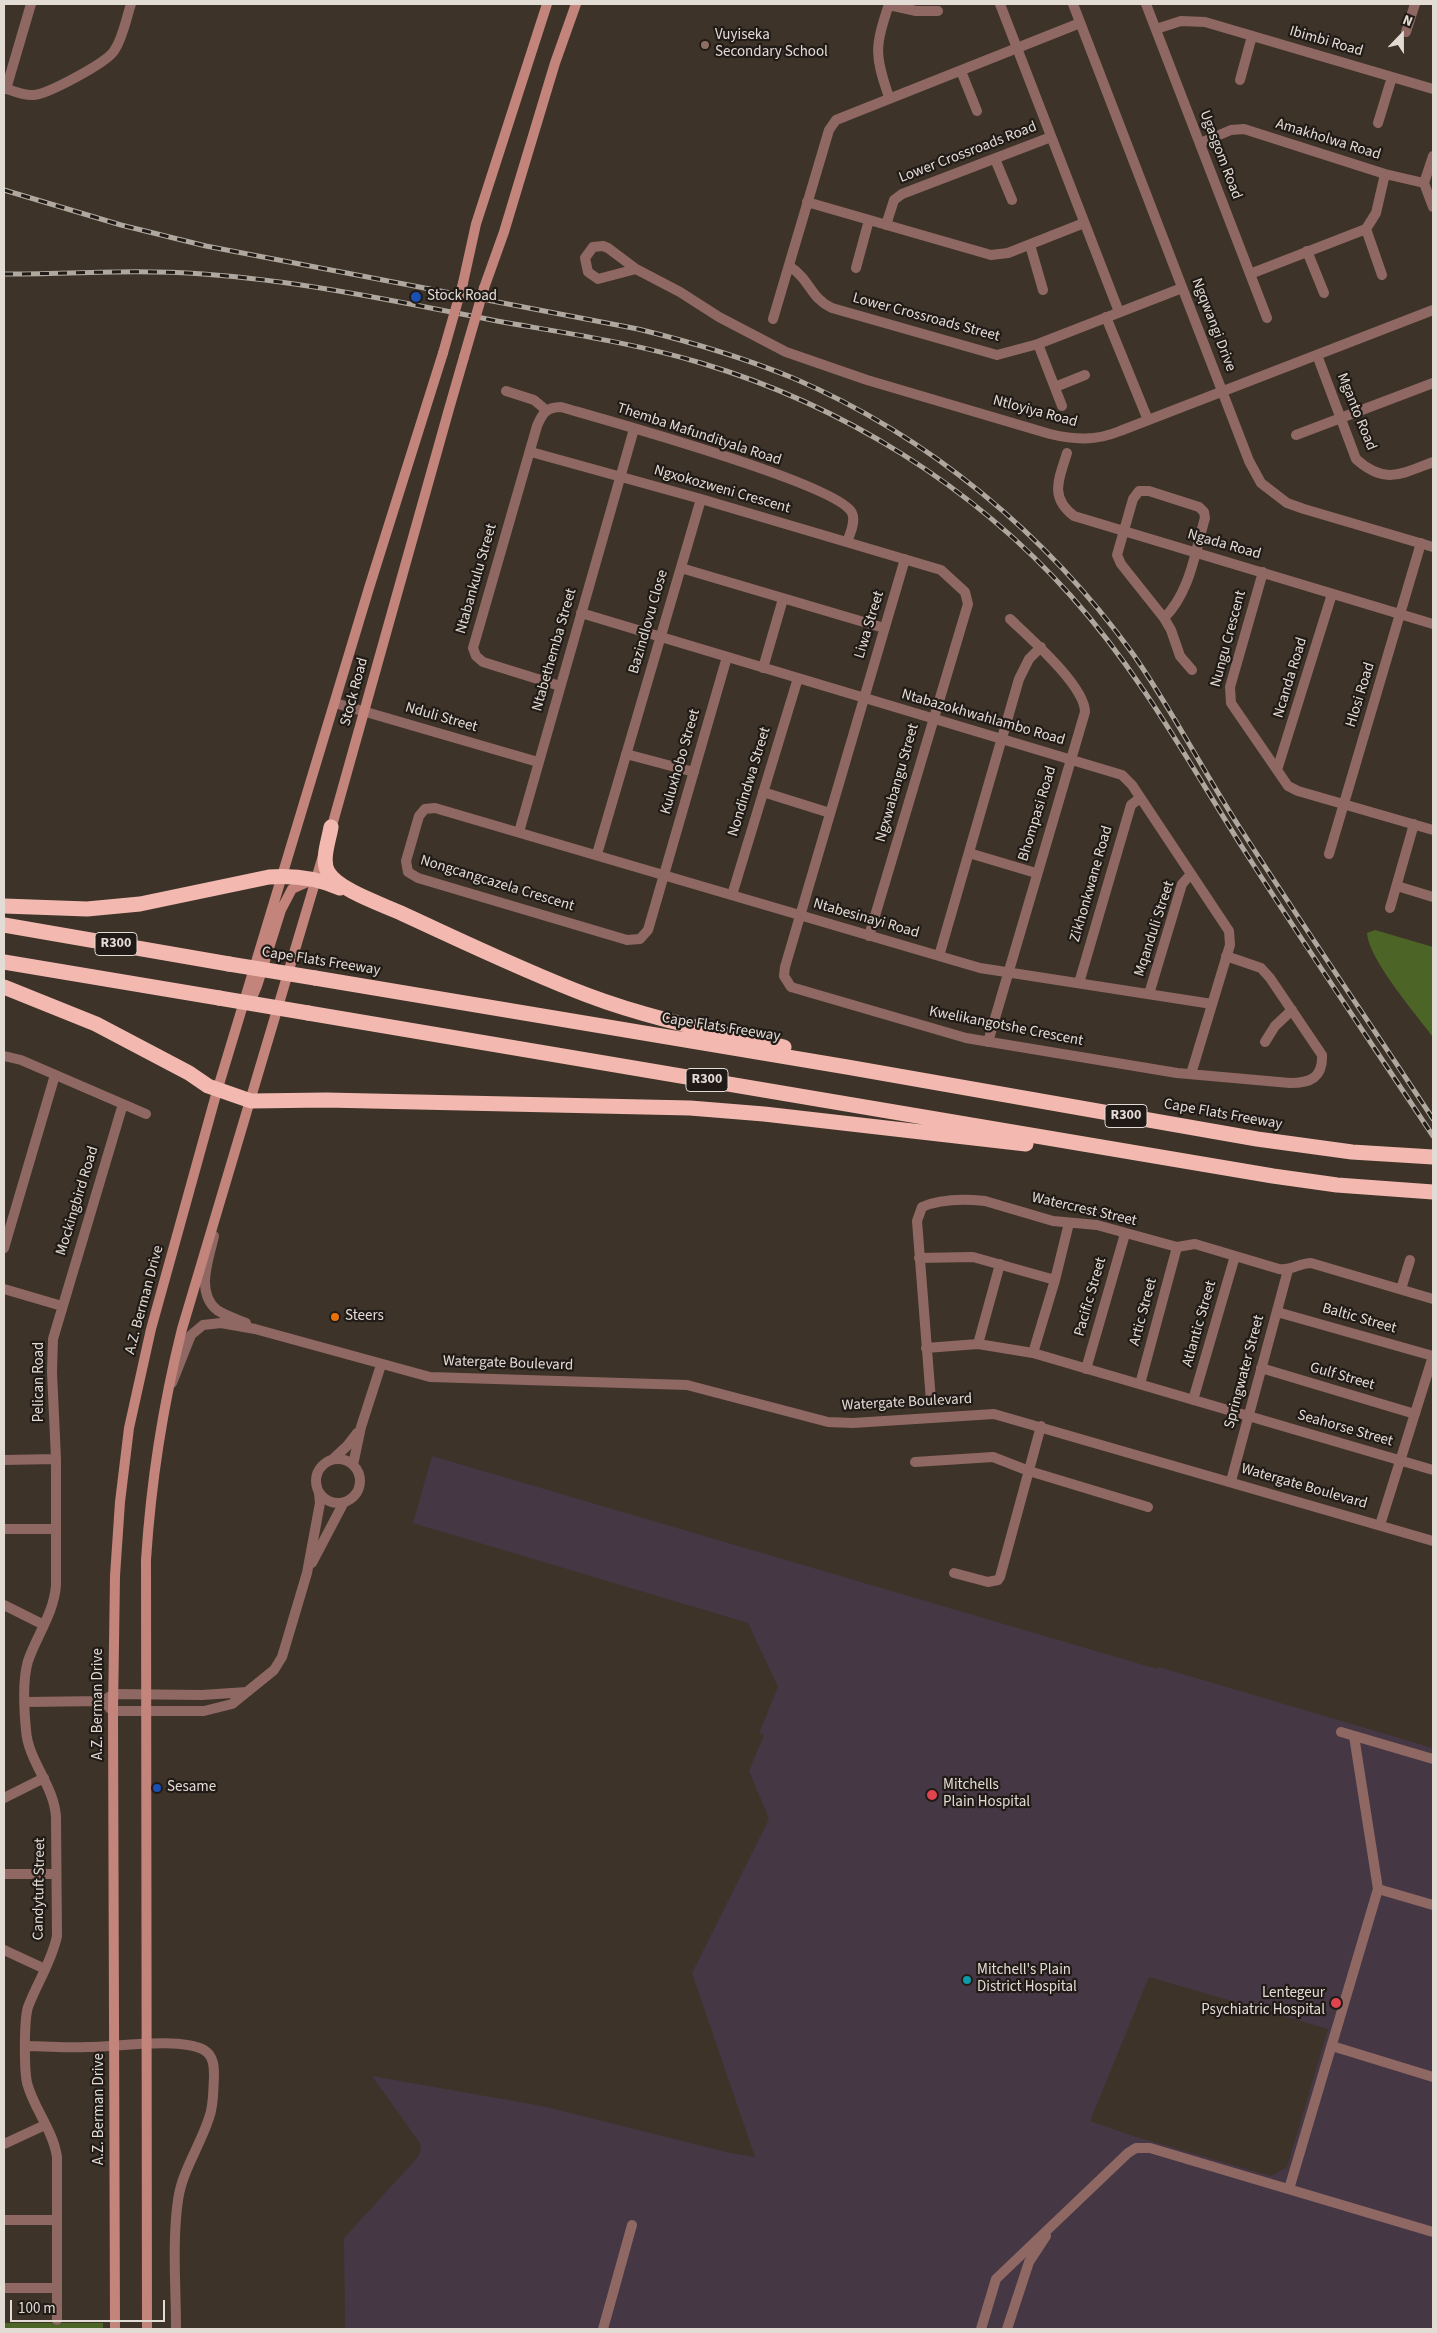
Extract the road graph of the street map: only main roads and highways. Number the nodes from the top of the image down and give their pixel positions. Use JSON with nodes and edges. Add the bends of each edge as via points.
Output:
{"nodes":[{"id":1,"x":547,"y":4,"type":"edge"},
{"id":2,"x":576,"y":4,"type":"edge"},
{"id":3,"x":331,"y":827,"type":"junction"},
{"id":4,"x":284,"y":876,"type":"junction"},
{"id":5,"x":317,"y":879,"type":"junction"},
{"id":6,"x":4,"y":906,"type":"edge"},
{"id":7,"x":4,"y":925,"type":"edge"},
{"id":8,"x":503,"y":960,"type":"junction"},
{"id":9,"x":4,"y":962,"type":"edge"},
{"id":10,"x":4,"y":987,"type":"edge"},
{"id":11,"x":235,"y":1032,"type":"junction"},
{"id":12,"x":847,"y":1067,"type":"junction"},
{"id":13,"x":217,"y":1091,"type":"junction"},
{"id":14,"x":251,"y":1101,"type":"junction"},
{"id":15,"x":1107,"y":1148,"type":"junction"},
{"id":16,"x":1433,"y":1156,"type":"edge"},
{"id":17,"x":1430,"y":1192,"type":"edge"},
{"id":18,"x":115,"y":2329,"type":"edge"},
{"id":19,"x":147,"y":2329,"type":"edge"}],
"edges":[{"from":1,"to":4,"type":"main road","name":"Stock Road","bridge":true,"via":[[476,224],[443,353]]},
{"from":2,"to":3,"type":"main road","name":"Stock Road","bridge":true,"via":[[484,288]]},
{"from":3,"to":5,"type":"main road","name":"Stock Road"},
{"from":3,"to":8,"type":"highway","via":[[325,862],[327,871],[337,882]]},
{"from":4,"to":5,"type":"highway"},
{"from":4,"to":6,"type":"highway","via":[[140,904],[87,909]]},
{"from":4,"to":11,"type":"main road","name":"Stock Road"},
{"from":5,"to":8,"type":"highway"},
{"from":5,"to":11,"type":"main road","via":[[292,889],[281,910],[257,986]]},
{"from":5,"to":14,"type":"main road","name":"Stock Road"},
{"from":7,"to":12,"type":"highway","name":"Cape Flats Freeway","number":"R300","bridge":true},
{"from":8,"to":12,"type":"highway","via":[[618,1005],[816,1054]]},
{"from":9,"to":15,"type":"highway","number":"R300","bridge":true},
{"from":10,"to":13,"type":"highway","via":[[96,1024]]},
{"from":11,"to":13,"type":"main road","name":"Stock Road"},
{"from":12,"to":16,"type":"highway","name":"Cape Flats Freeway","number":"R300","via":[[1257,1139],[1352,1152]]},
{"from":13,"to":14,"type":"highway"},
{"from":13,"to":18,"type":"main road","name":"A.Z. Berman Drive","via":[[151,1329],[129,1428],[120,1502],[115,1576],[113,1711]]},
{"from":14,"to":15,"type":"highway","via":[[690,1108],[1050,1147]]},
{"from":14,"to":19,"type":"main road","via":[[182,1329],[165,1400],[149,1510],[145,1694]]},
{"from":15,"to":17,"type":"highway","number":"R300","via":[[1337,1184]]}]}
